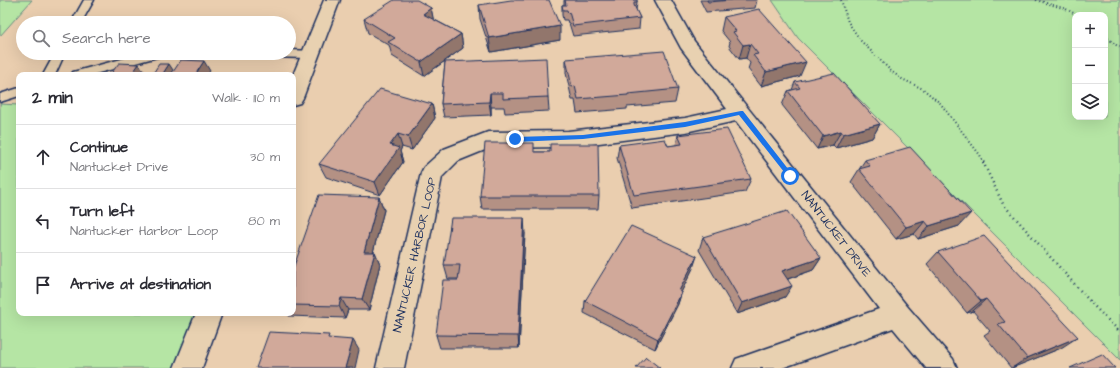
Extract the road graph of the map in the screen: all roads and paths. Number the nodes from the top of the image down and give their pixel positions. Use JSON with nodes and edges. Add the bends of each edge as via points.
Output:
{"nodes":[{"id":1,"x":89,"y":0,"type":"edge"},
{"id":2,"x":332,"y":0,"type":"edge"},
{"id":3,"x":663,"y":0,"type":"edge"},
{"id":4,"x":841,"y":0,"type":"edge"},
{"id":5,"x":1036,"y":0,"type":"edge"},
{"id":6,"x":1072,"y":13,"type":"edge"},
{"id":7,"x":80,"y":16,"type":"edge"},
{"id":8,"x":1108,"y":38,"type":"edge"},
{"id":9,"x":1120,"y":48,"type":"edge"},
{"id":10,"x":296,"y":54,"type":"edge"},
{"id":11,"x":310,"y":54,"type":"junction"},
{"id":12,"x":56,"y":60,"type":"edge"},
{"id":13,"x":132,"y":60,"type":"edge"},
{"id":14,"x":50,"y":72,"type":"edge"},
{"id":15,"x":88,"y":72,"type":"edge"},
{"id":16,"x":296,"y":90,"type":"edge"},
{"id":17,"x":16,"y":93,"type":"edge"},
{"id":18,"x":0,"y":98,"type":"edge"},
{"id":19,"x":741,"y":113,"type":"junction"},
{"id":20,"x":898,"y":314,"type":"junction"},
{"id":21,"x":208,"y":316,"type":"edge"},
{"id":22,"x":1120,"y":332,"type":"edge"},
{"id":23,"x":188,"y":368,"type":"edge"},
{"id":24,"x":390,"y":368,"type":"edge"},
{"id":25,"x":746,"y":368,"type":"edge"},
{"id":26,"x":943,"y":368,"type":"edge"}],
"edges":[{"from":1,"to":7,"type":"lane"},
{"from":2,"to":11,"type":"street"},
{"from":3,"to":19,"type":"street","name":"NANTUCKET DRIVE","via":[[687,44]]},
{"from":4,"to":22,"type":"path","via":[[848,22],[861,41],[902,79],[927,92],[940,103],[980,155],[1003,204]]},
{"from":5,"to":6,"type":"path"},
{"from":8,"to":9,"type":"path"},
{"from":10,"to":11,"type":"lane"},
{"from":11,"to":16,"type":"street"},
{"from":12,"to":14,"type":"lane"},
{"from":13,"to":15,"type":"lane"},
{"from":17,"to":18,"type":"lane"},
{"from":19,"to":20,"type":"street","name":"NANTUCKET DRIVE"},
{"from":19,"to":24,"type":"street","name":"NANTUCKER HARBOR LOOP","via":[[685,125],[568,139],[488,140],[451,156],[432,173]]},
{"from":20,"to":25,"type":"street"},
{"from":20,"to":26,"type":"street","name":"NANTUCKET DRIVE"},
{"from":21,"to":23,"type":"street"}]}
